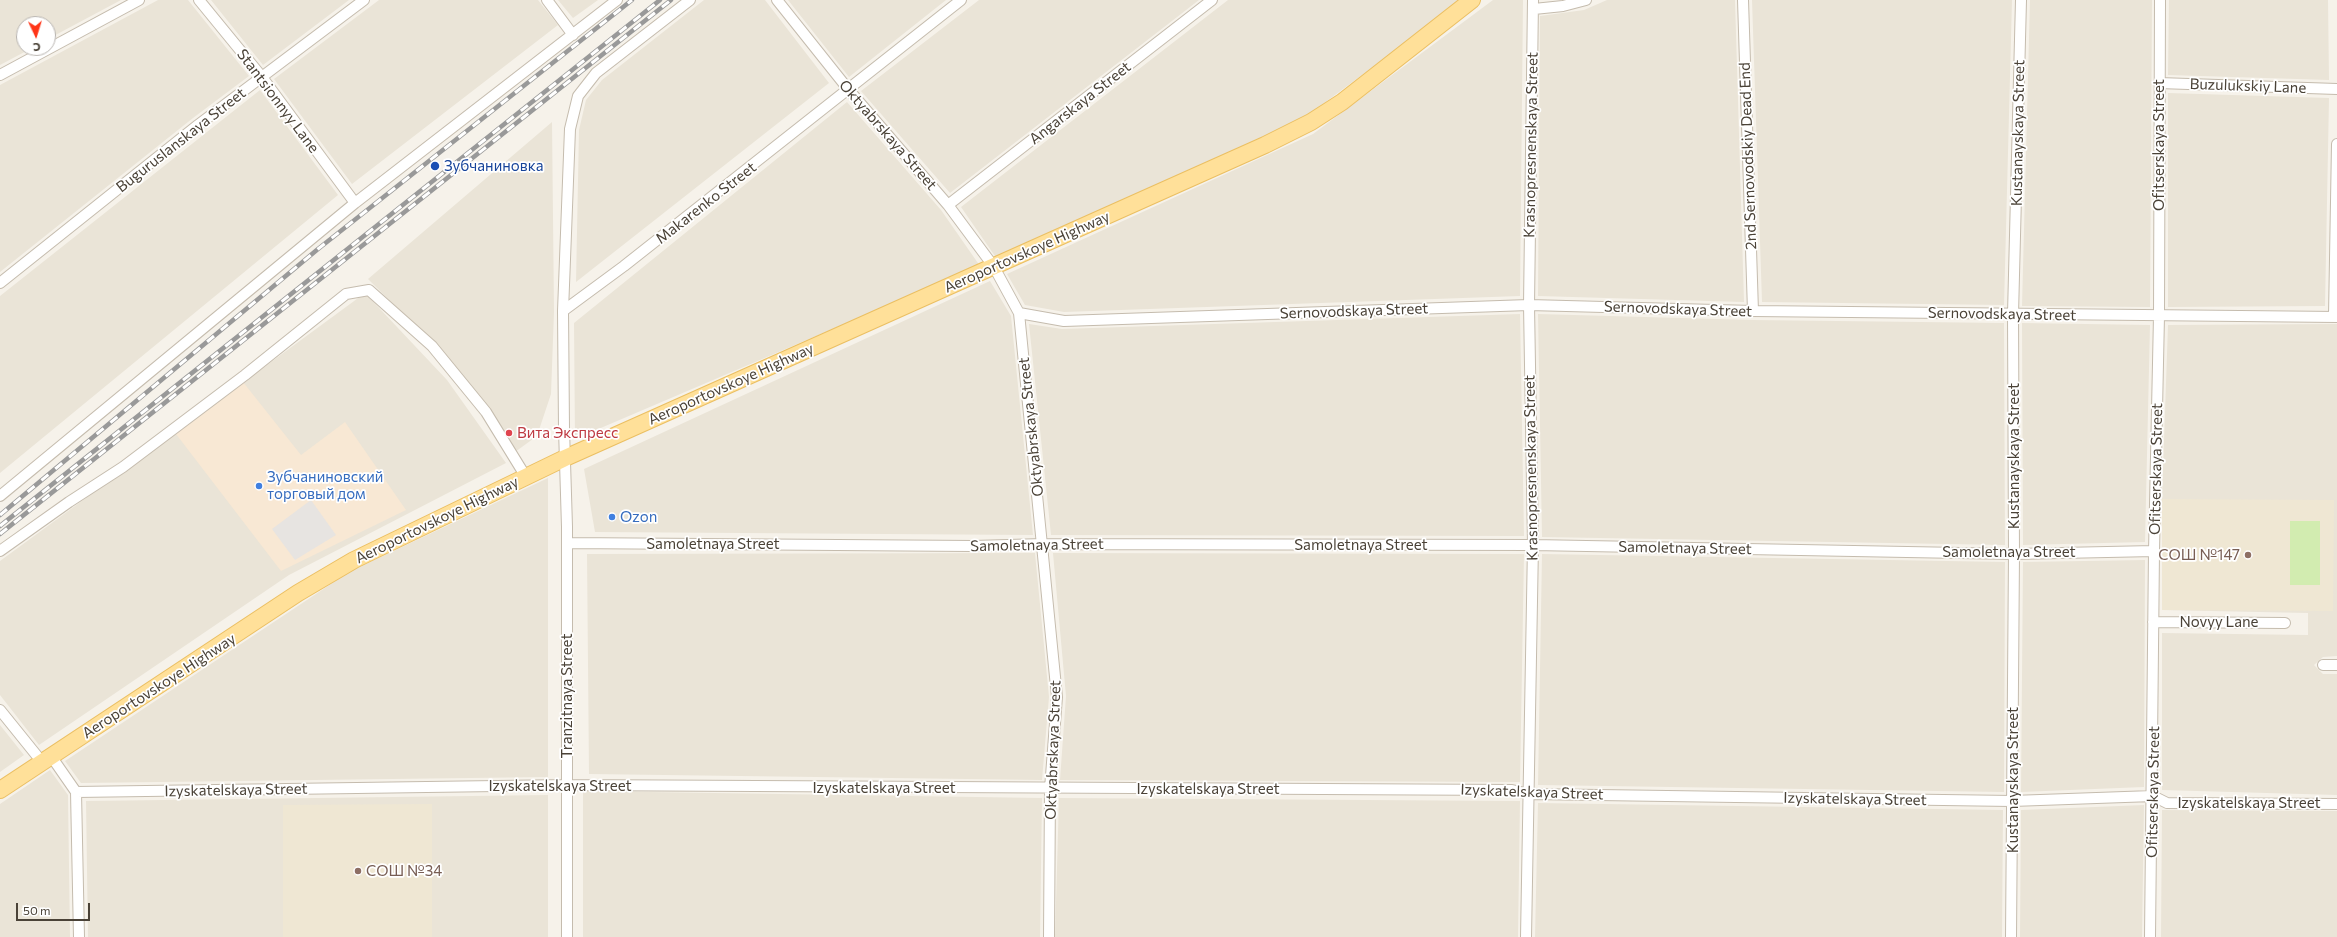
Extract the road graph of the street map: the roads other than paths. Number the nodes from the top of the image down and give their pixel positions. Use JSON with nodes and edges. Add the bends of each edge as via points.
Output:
{"nodes":[{"id":1,"x":139,"y":0,"type":"edge"},
{"id":2,"x":199,"y":0,"type":"edge"},
{"id":3,"x":364,"y":0,"type":"edge"},
{"id":4,"x":547,"y":0,"type":"edge"},
{"id":5,"x":617,"y":0,"type":"edge"},
{"id":6,"x":690,"y":0,"type":"edge"},
{"id":7,"x":777,"y":0,"type":"edge"},
{"id":8,"x":960,"y":0,"type":"edge"},
{"id":9,"x":1212,"y":0,"type":"edge"},
{"id":10,"x":1472,"y":0,"type":"edge"},
{"id":11,"x":1586,"y":0,"type":"edge"},
{"id":12,"x":1744,"y":0,"type":"edge"},
{"id":13,"x":2021,"y":0,"type":"edge"},
{"id":14,"x":2160,"y":0,"type":"edge"},
{"id":15,"x":1533,"y":5,"type":"edge"},
{"id":16,"x":573,"y":35,"type":"junction"},
{"id":17,"x":0,"y":75,"type":"edge"},
{"id":18,"x":262,"y":77,"type":"junction"},
{"id":19,"x":2159,"y":83,"type":"junction"},
{"id":20,"x":2337,"y":89,"type":"edge"},
{"id":21,"x":848,"y":90,"type":"junction"},
{"id":22,"x":2337,"y":144,"type":"edge"},
{"id":23,"x":355,"y":203,"type":"junction"},
{"id":24,"x":948,"y":205,"type":"junction"},
{"id":25,"x":994,"y":267,"type":"junction"},
{"id":26,"x":0,"y":283,"type":"edge"},
{"id":27,"x":1529,"y":304,"type":"junction"},
{"id":28,"x":563,"y":311,"type":"junction"},
{"id":29,"x":1753,"y":311,"type":"junction"},
{"id":30,"x":1019,"y":314,"type":"junction"},
{"id":31,"x":2013,"y":314,"type":"junction"},
{"id":32,"x":2159,"y":316,"type":"junction"},
{"id":33,"x":2335,"y":317,"type":"edge"},
{"id":34,"x":564,"y":458,"type":"junction"},
{"id":35,"x":526,"y":477,"type":"junction"},
{"id":36,"x":0,"y":496,"type":"edge"},
{"id":37,"x":567,"y":543,"type":"junction"},
{"id":38,"x":1043,"y":544,"type":"junction"},
{"id":39,"x":1533,"y":545,"type":"junction"},
{"id":40,"x":0,"y":551,"type":"edge"},
{"id":41,"x":2154,"y":551,"type":"junction"},
{"id":42,"x":2014,"y":554,"type":"junction"},
{"id":43,"x":2153,"y":622,"type":"junction"},
{"id":44,"x":2285,"y":623,"type":"dead end"},
{"id":45,"x":2323,"y":665,"type":"dead end"},
{"id":46,"x":2337,"y":665,"type":"edge"},
{"id":47,"x":0,"y":710,"type":"edge"},
{"id":48,"x":46,"y":759,"type":"junction"},
{"id":49,"x":567,"y":785,"type":"junction"},
{"id":50,"x":1050,"y":789,"type":"junction"},
{"id":51,"x":0,"y":790,"type":"edge"},
{"id":52,"x":76,"y":792,"type":"junction"},
{"id":53,"x":1529,"y":794,"type":"junction"},
{"id":54,"x":2153,"y":796,"type":"junction"},
{"id":55,"x":2012,"y":801,"type":"junction"},
{"id":56,"x":2337,"y":804,"type":"edge"},
{"id":57,"x":79,"y":937,"type":"edge"},
{"id":58,"x":567,"y":937,"type":"edge"},
{"id":59,"x":1049,"y":937,"type":"edge"},
{"id":60,"x":1526,"y":937,"type":"edge"},
{"id":61,"x":2011,"y":937,"type":"edge"},
{"id":62,"x":2150,"y":937,"type":"edge"}],
"edges":[{"from":1,"to":17,"type":"street"},
{"from":2,"to":18,"type":"street","name":"Stantsionnyy Lane"},
{"from":3,"to":18,"type":"street","name":"Buguruslanskaya Street"},
{"from":4,"to":16,"type":"street"},
{"from":5,"to":16,"type":"street"},
{"from":6,"to":28,"type":"street","via":[[596,73],[578,96],[570,129]]},
{"from":7,"to":21,"type":"street","name":"Oktyabrskaya Street"},
{"from":8,"to":21,"type":"street","name":"Makarenko Street"},
{"from":9,"to":24,"type":"street","name":"Angarskaya Street"},
{"from":10,"to":25,"type":"main road","name":"Aeroportovskoye Highway","via":[[1342,102],[1311,122]]},
{"from":11,"to":15,"type":"street","via":[[1563,6]]},
{"from":12,"to":29,"type":"street","name":"2nd Sernovodskiy Dead End"},
{"from":13,"to":31,"type":"street","name":"Kustanayskaya Street"},
{"from":14,"to":19,"type":"street","name":"Ofitserskaya Street"},
{"from":15,"to":27,"type":"street","name":"Krasnopresnenskaya Street"},
{"from":16,"to":23,"type":"street"},
{"from":18,"to":23,"type":"street","name":"Stantsionnyy Lane"},
{"from":18,"to":26,"type":"street","name":"Buguruslanskaya Street"},
{"from":19,"to":20,"type":"street","name":"Buzulukskiy Lane"},
{"from":19,"to":32,"type":"street","name":"Ofitserskaya Street"},
{"from":21,"to":24,"type":"street","name":"Oktyabrskaya Street"},
{"from":21,"to":28,"type":"street","name":"Makarenko Street","via":[[630,262]]},
{"from":22,"to":33,"type":"street"},
{"from":23,"to":36,"type":"street"},
{"from":24,"to":25,"type":"street","name":"Oktyabrskaya Street"},
{"from":25,"to":30,"type":"street","name":"Oktyabrskaya Street"},
{"from":25,"to":34,"type":"main road","name":"Aeroportovskoye Highway"},
{"from":27,"to":29,"type":"street","name":"Sernovodskaya Street"},
{"from":27,"to":30,"type":"street","name":"Sernovodskaya Street","via":[[1064,321]]},
{"from":27,"to":39,"type":"street","name":"Krasnopresnenskaya Street"},
{"from":28,"to":34,"type":"street"},
{"from":29,"to":31,"type":"street","name":"Sernovodskaya Street"},
{"from":30,"to":38,"type":"street","name":"Oktyabrskaya Street"},
{"from":31,"to":32,"type":"street","name":"Sernovodskaya Street"},
{"from":31,"to":42,"type":"street","name":"Kustanayskaya Street"},
{"from":32,"to":33,"type":"street","name":"Sernovodskaya Street"},
{"from":32,"to":41,"type":"street","name":"Ofitserskaya Street"},
{"from":34,"to":35,"type":"main road","name":"Aeroportovskoye Highway"},
{"from":34,"to":37,"type":"street","name":"Tranzitnaya Street"},
{"from":35,"to":40,"type":"street","via":[[486,412],[432,346],[369,290],[346,294],[245,375],[123,467]]},
{"from":35,"to":48,"type":"main road","name":"Aeroportovskoye Highway","via":[[354,560],[298,593]]},
{"from":37,"to":38,"type":"street","name":"Samoletnaya Street","via":[[973,546]]},
{"from":37,"to":49,"type":"street","name":"Tranzitnaya Street"},
{"from":38,"to":39,"type":"street","name":"Samoletnaya Street"},
{"from":38,"to":50,"type":"street","name":"Oktyabrskaya Street","via":[[1058,697]]},
{"from":39,"to":42,"type":"street","name":"Samoletnaya Street"},
{"from":39,"to":53,"type":"street","name":"Krasnopresnenskaya Street"},
{"from":41,"to":42,"type":"street","name":"Samoletnaya Street"},
{"from":41,"to":43,"type":"street","name":"Ofitserskaya Street"},
{"from":42,"to":55,"type":"street","name":"Kustanayskaya Street"},
{"from":43,"to":44,"type":"street","name":"Novyy Lane"},
{"from":43,"to":54,"type":"street","name":"Ofitserskaya Street"},
{"from":45,"to":46,"type":"street"},
{"from":47,"to":48,"type":"street"},
{"from":48,"to":51,"type":"main road","name":"Aeroportovskoye Highway"},
{"from":48,"to":52,"type":"street"},
{"from":49,"to":50,"type":"street","name":"Izyskatelskaya Street"},
{"from":49,"to":52,"type":"street","name":"Izyskatelskaya Street"},
{"from":49,"to":58,"type":"street","name":"Tranzitnaya Street"},
{"from":50,"to":53,"type":"street","name":"Izyskatelskaya Street","via":[[1512,790]]},
{"from":50,"to":59,"type":"street","name":"Oktyabrskaya Street"},
{"from":52,"to":57,"type":"street"},
{"from":53,"to":55,"type":"street","name":"Izyskatelskaya Street"},
{"from":53,"to":60,"type":"street","name":"Krasnopresnenskaya Street"},
{"from":54,"to":55,"type":"street","name":"Izyskatelskaya Street"},
{"from":54,"to":56,"type":"street","name":"Izyskatelskaya Street","via":[[2167,803]]},
{"from":54,"to":62,"type":"street","name":"Ofitserskaya Street"},
{"from":55,"to":61,"type":"street","name":"Kustanayskaya Street"}]}
